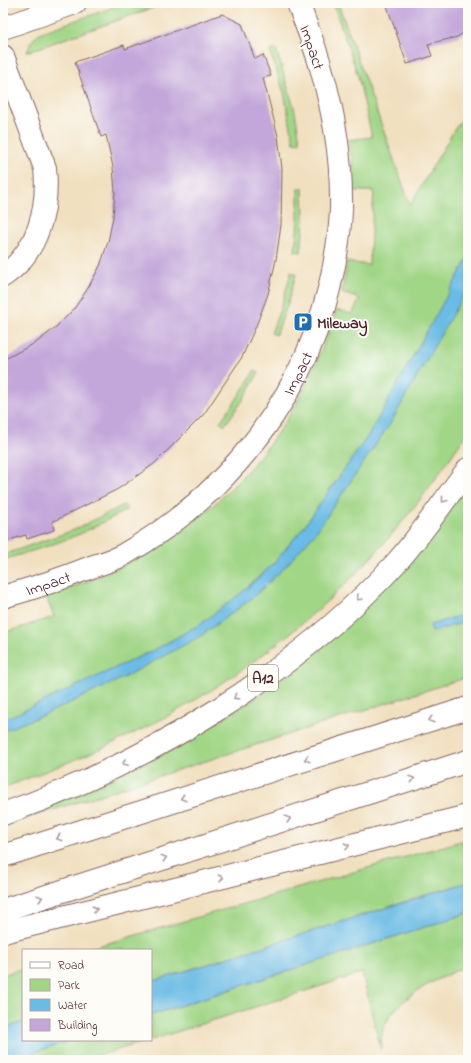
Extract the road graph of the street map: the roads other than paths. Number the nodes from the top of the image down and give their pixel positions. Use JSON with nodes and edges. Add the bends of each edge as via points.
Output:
{"nodes":[{"id":1,"x":75,"y":3,"type":"edge"},
{"id":2,"x":298,"y":3,"type":"edge"},
{"id":3,"x":3,"y":28,"type":"edge"},
{"id":4,"x":3,"y":56,"type":"edge"},
{"id":5,"x":3,"y":276,"type":"edge"},
{"id":6,"x":468,"y":470,"type":"edge"},
{"id":7,"x":3,"y":597,"type":"edge"},
{"id":8,"x":468,"y":708,"type":"edge"},
{"id":9,"x":468,"y":761,"type":"edge"},
{"id":10,"x":3,"y":814,"type":"edge"},
{"id":11,"x":468,"y":816,"type":"edge"},
{"id":12,"x":3,"y":856,"type":"edge"},
{"id":13,"x":3,"y":910,"type":"edge"},
{"id":14,"x":3,"y":932,"type":"edge"}],
"edges":[{"from":1,"to":3,"type":"main road"},
{"from":2,"to":7,"type":"main road","name":"Impact","via":[[321,68],[334,124],[341,198],[337,247],[329,292],[305,359],[285,397],[242,458],[164,528],[121,556]]},
{"from":4,"to":5,"type":"main road","via":[[45,168],[47,186],[40,228],[26,253]]},
{"from":6,"to":10,"type":"main road","number":"A12","one_way":true,"via":[[396,562],[323,634],[239,696],[129,761],[33,804]]},
{"from":8,"to":12,"type":"main road","one_way":true},
{"from":13,"to":9,"type":"main road","one_way":true},
{"from":14,"to":11,"type":"main road","one_way":true}]}
